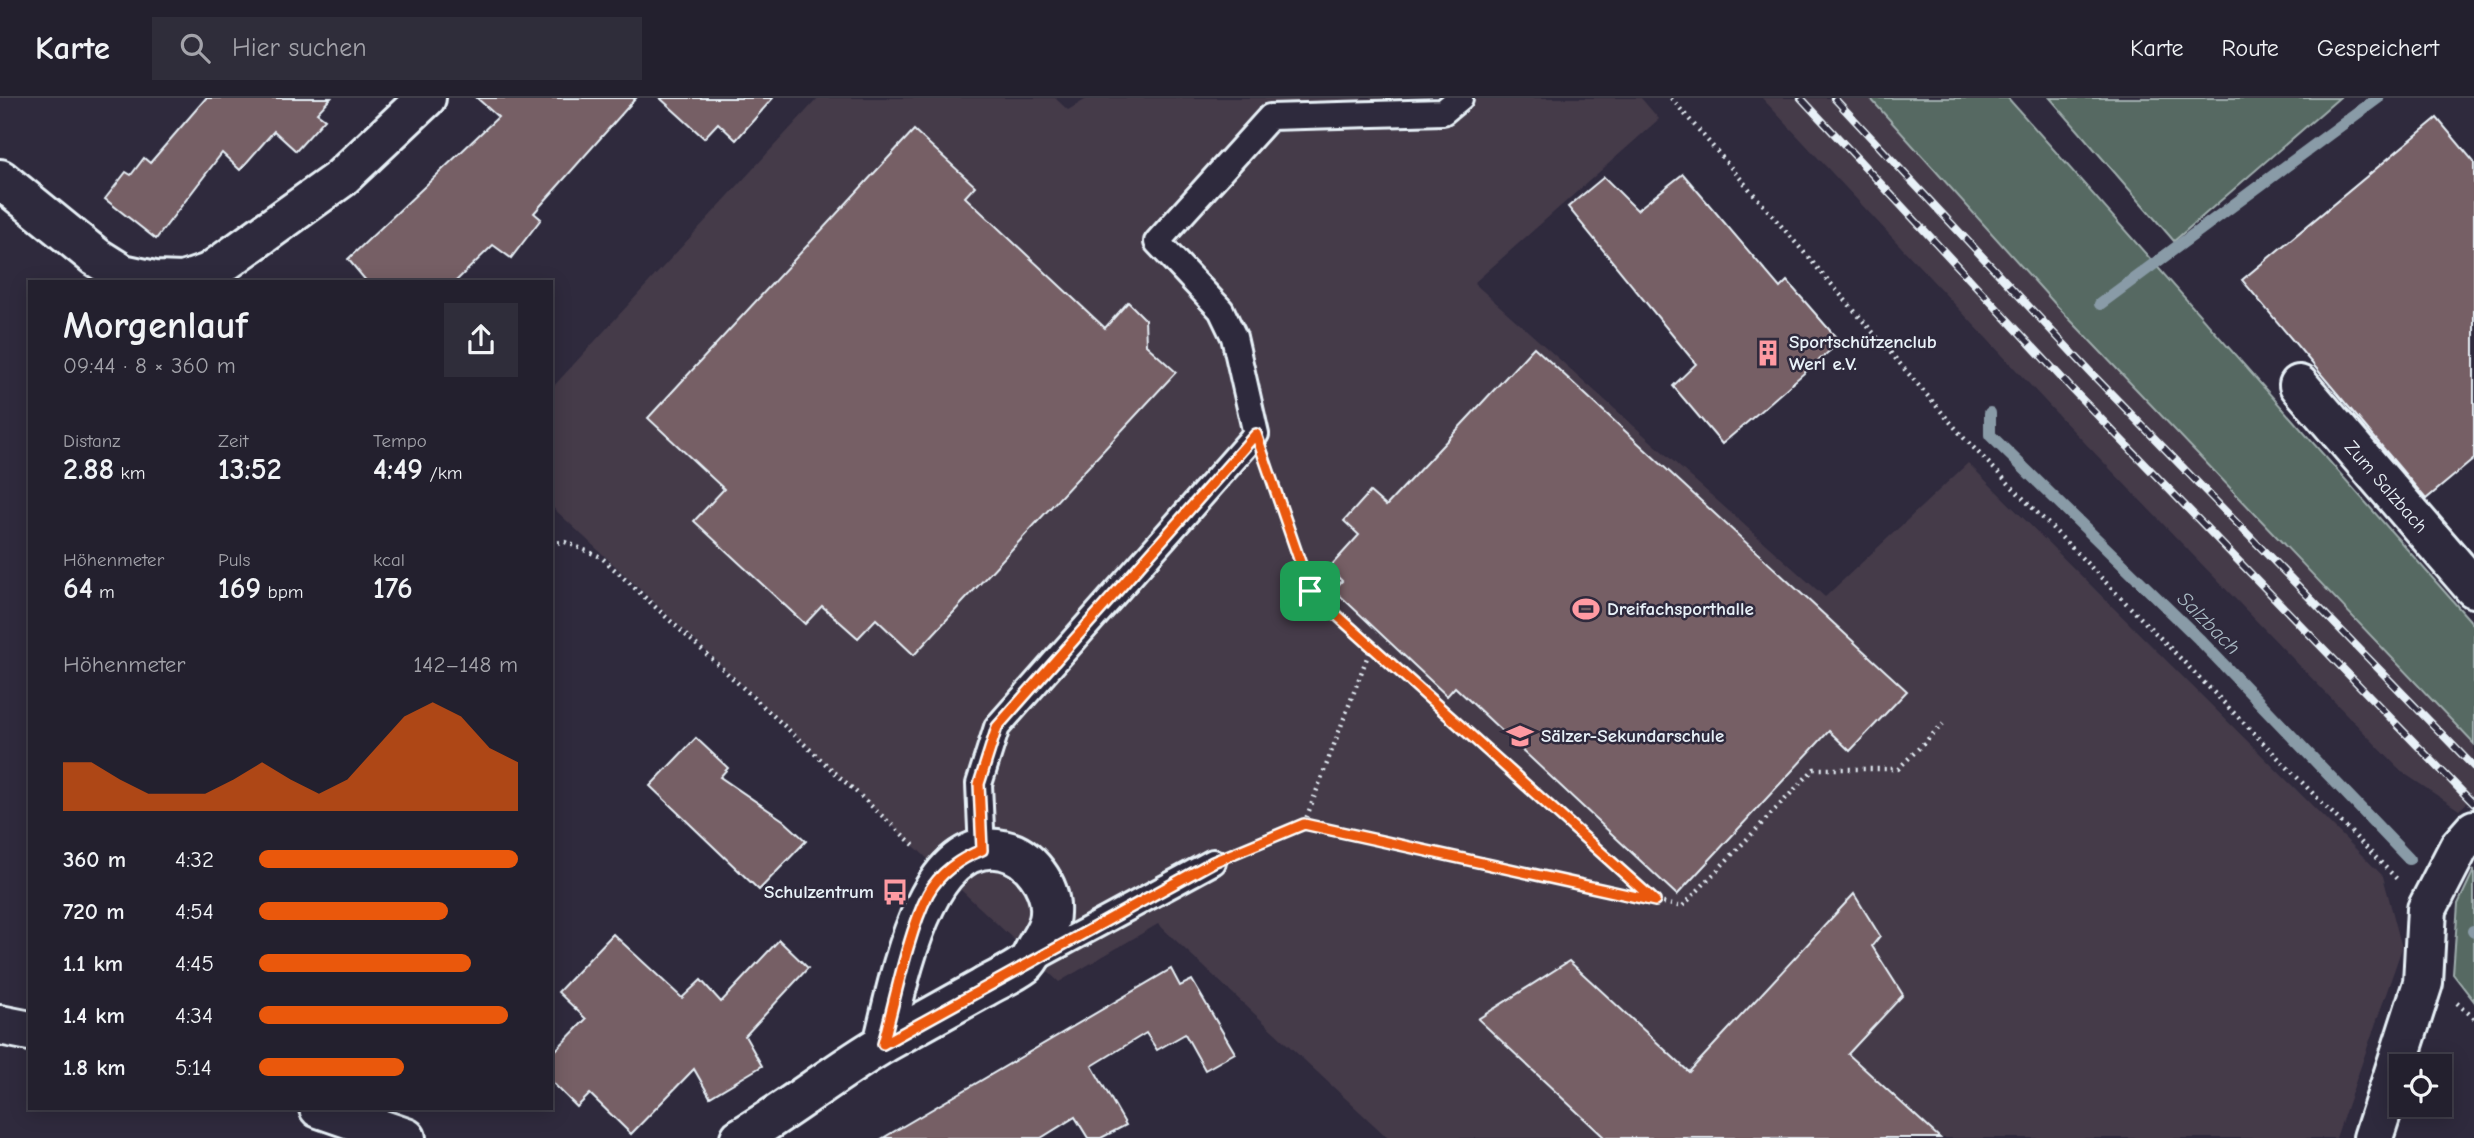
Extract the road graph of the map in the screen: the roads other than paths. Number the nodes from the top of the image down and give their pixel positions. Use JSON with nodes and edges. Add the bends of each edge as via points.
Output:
{"nodes":[{"id":1,"x":426,"y":98,"type":"edge"},
{"id":2,"x":1460,"y":98,"type":"edge"},
{"id":3,"x":0,"y":179,"type":"edge"},
{"id":4,"x":124,"y":278,"type":"edge"},
{"id":5,"x":145,"y":280,"type":"edge"},
{"id":6,"x":189,"y":280,"type":"edge"},
{"id":7,"x":2299,"y":385,"type":"dead end"},
{"id":8,"x":2474,"y":588,"type":"edge"},
{"id":9,"x":2474,"y":830,"type":"edge"},
{"id":10,"x":982,"y":850,"type":"junction"},
{"id":11,"x":1213,"y":862,"type":"road end"},
{"id":12,"x":1027,"y":963,"type":"junction"},
{"id":13,"x":0,"y":1026,"type":"edge"},
{"id":14,"x":28,"y":1031,"type":"edge"},
{"id":15,"x":883,"y":1044,"type":"junction"},
{"id":16,"x":325,"y":1110,"type":"edge"},
{"id":17,"x":406,"y":1138,"type":"edge"},
{"id":18,"x":740,"y":1138,"type":"edge"},
{"id":19,"x":2373,"y":1138,"type":"edge"}],
"edges":[{"from":1,"to":6,"type":"street","via":[[340,179],[209,273]]},
{"from":2,"to":10,"type":"lane","via":[[1443,113],[1270,117],[1157,242],[1221,310],[1234,337],[1256,434],[997,727],[979,784]]},
{"from":3,"to":4,"type":"street"},
{"from":4,"to":5,"type":"street"},
{"from":7,"to":8,"type":"street","name":"Zum Salzbach"},
{"from":9,"to":19,"type":"street","via":[[2459,847],[2427,909],[2423,983]]},
{"from":10,"to":12,"type":"street","via":[[1013,852],[1037,872],[1046,891],[1050,913]]},
{"from":10,"to":15,"type":"street","via":[[945,874],[929,893]]},
{"from":11,"to":12,"type":"lane"},
{"from":12,"to":15,"type":"street"},
{"from":13,"to":14,"type":"street"},
{"from":15,"to":18,"type":"street"},
{"from":16,"to":17,"type":"street"}]}
